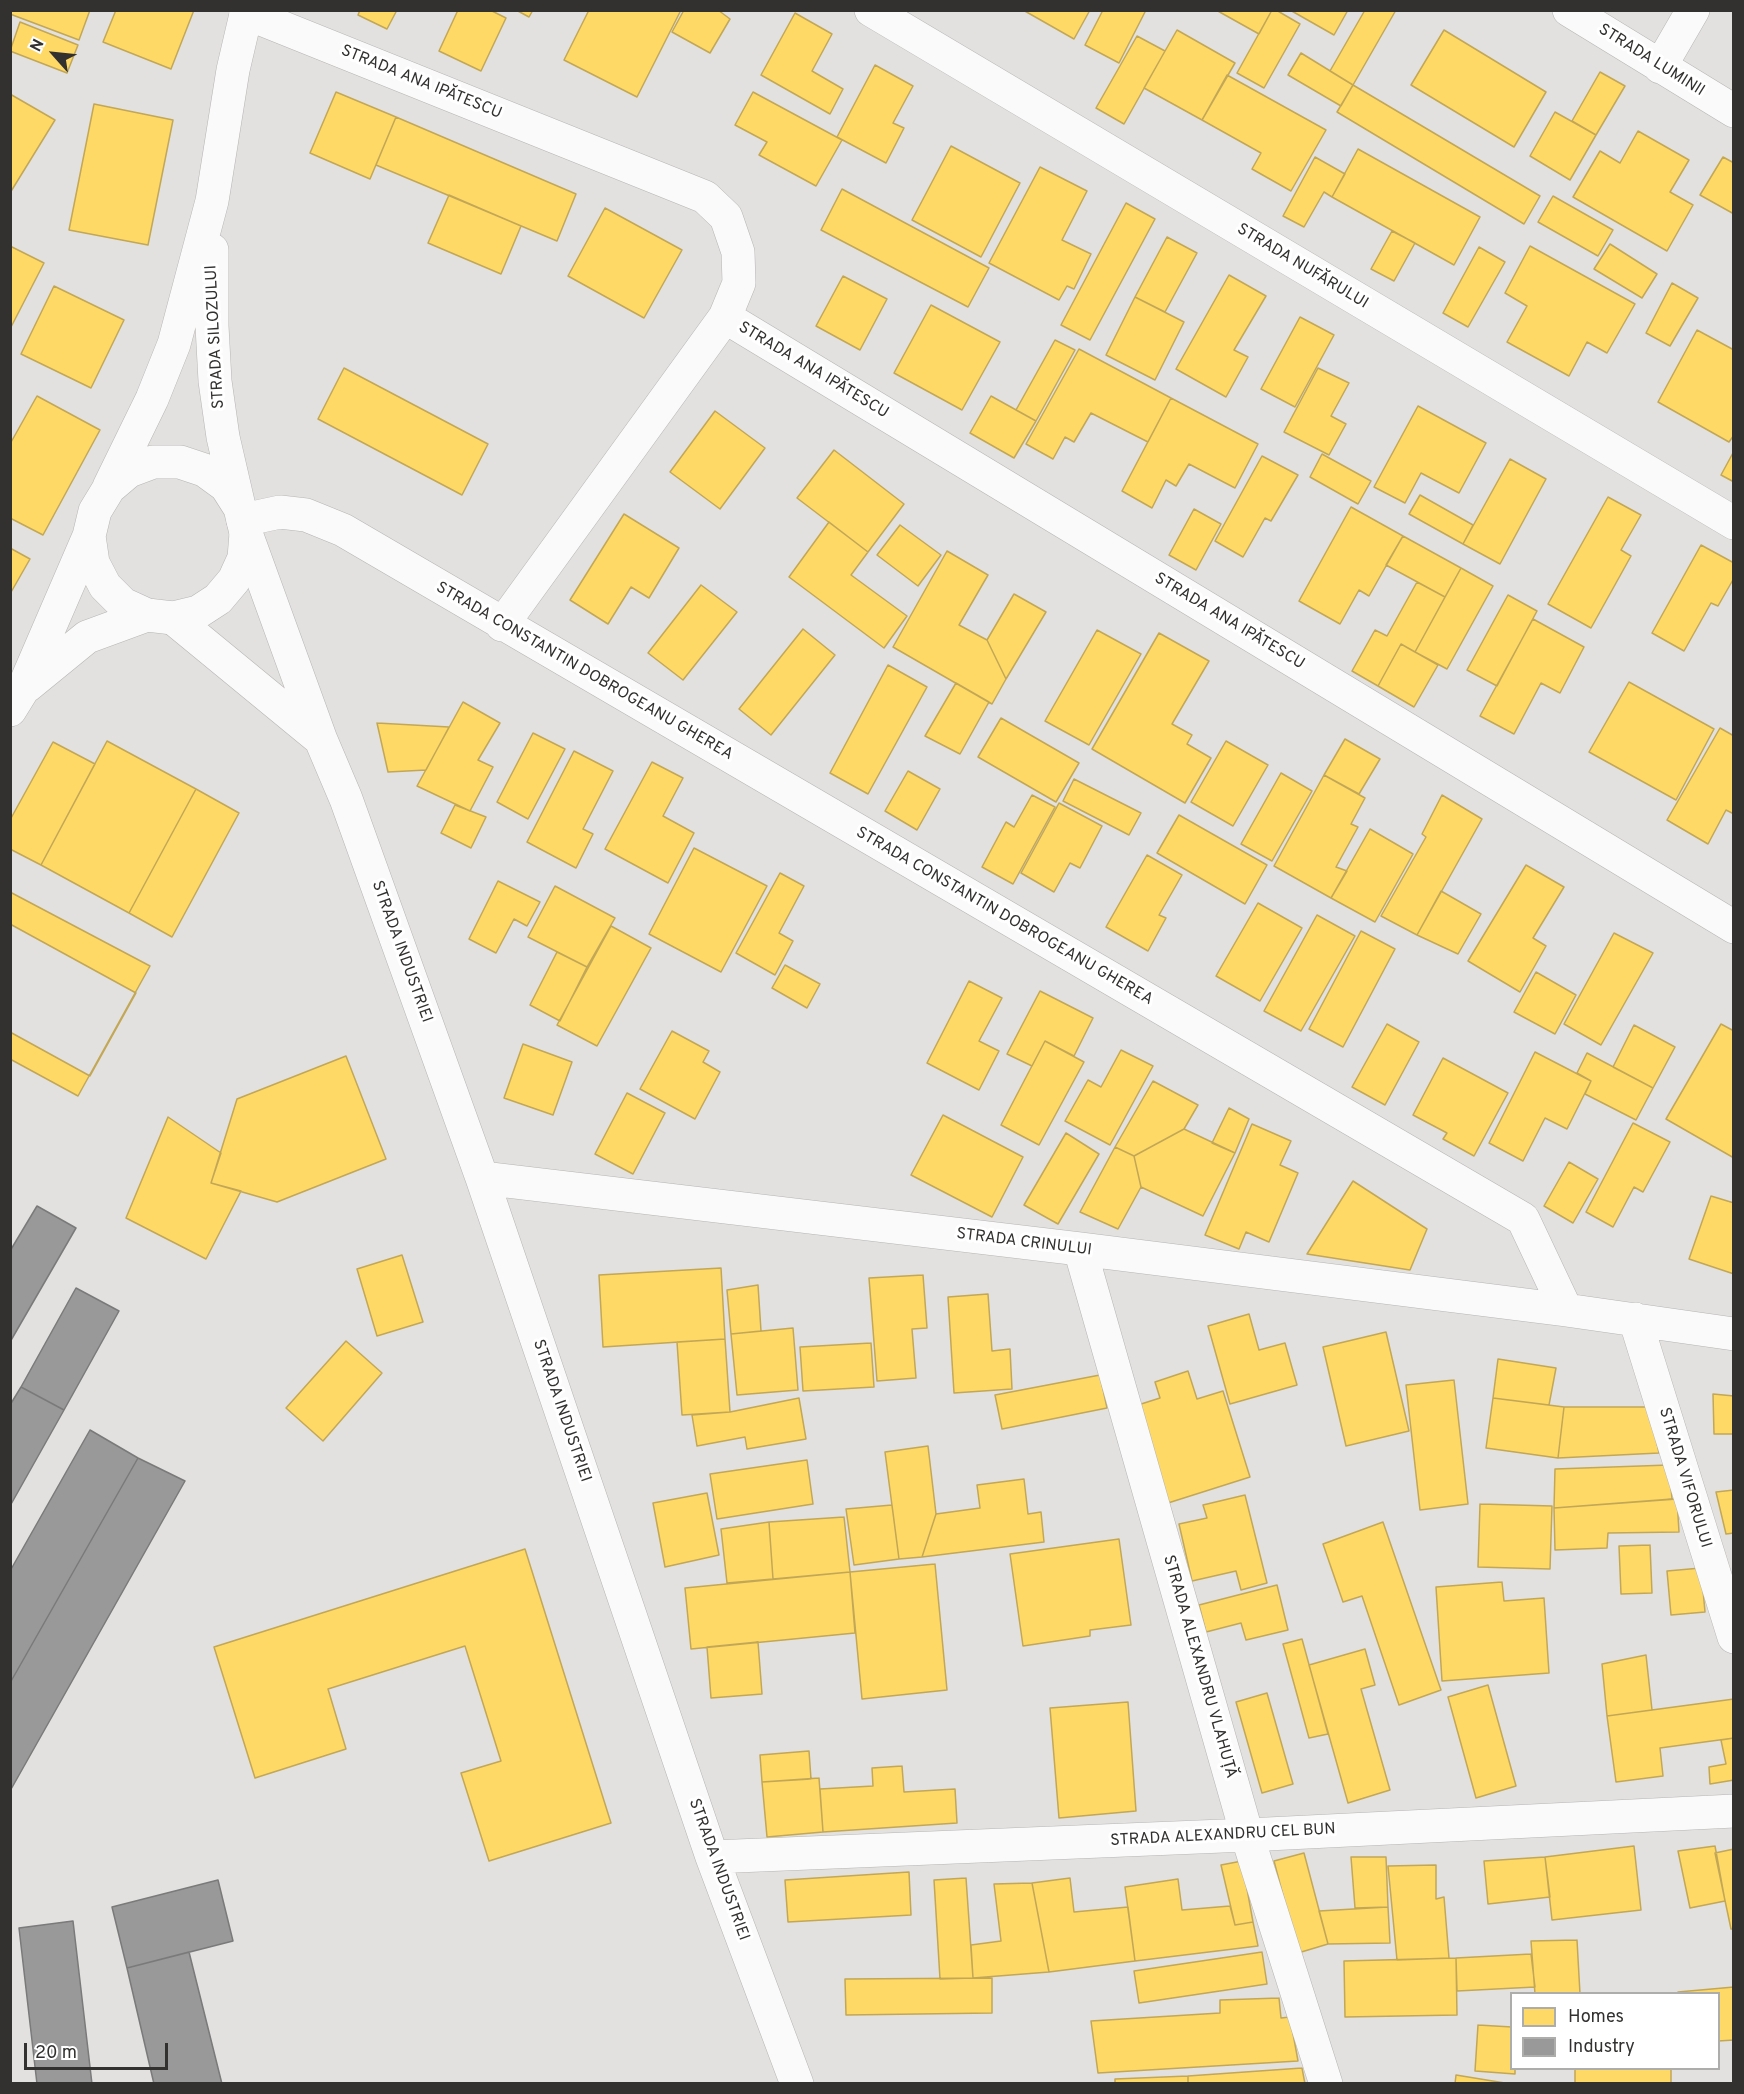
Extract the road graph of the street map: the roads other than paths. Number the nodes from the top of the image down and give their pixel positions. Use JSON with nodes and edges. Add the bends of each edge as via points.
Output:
{"nodes":[{"id":1,"x":871,"y":10,"type":"edge"},
{"id":2,"x":1569,"y":10,"type":"edge"},
{"id":3,"x":1693,"y":10,"type":"edge"},
{"id":4,"x":247,"y":12,"type":"edge"},
{"id":5,"x":1660,"y":67,"type":"junction"},
{"id":6,"x":1734,"y":111,"type":"edge"},
{"id":7,"x":212,"y":201,"type":"junction"},
{"id":8,"x":725,"y":317,"type":"junction"},
{"id":9,"x":109,"y":488,"type":"junction"},
{"id":10,"x":243,"y":520,"type":"junction"},
{"id":11,"x":1734,"y":522,"type":"edge"},
{"id":12,"x":89,"y":536,"type":"junction"},
{"id":13,"x":160,"y":616,"type":"junction"},
{"id":14,"x":502,"y":625,"type":"junction"},
{"id":15,"x":17,"y":699,"type":"edge"},
{"id":16,"x":321,"y":740,"type":"junction"},
{"id":17,"x":1734,"y":927,"type":"edge"},
{"id":18,"x":482,"y":1178,"type":"junction"},
{"id":19,"x":1080,"y":1249,"type":"junction"},
{"id":20,"x":1566,"y":1310,"type":"junction"},
{"id":21,"x":1635,"y":1319,"type":"junction"},
{"id":22,"x":1734,"y":1334,"type":"edge"},
{"id":23,"x":1734,"y":1637,"type":"edge"},
{"id":24,"x":1734,"y":1811,"type":"edge"},
{"id":25,"x":1248,"y":1835,"type":"junction"},
{"id":26,"x":712,"y":1857,"type":"junction"},
{"id":27,"x":796,"y":2084,"type":"edge"},
{"id":28,"x":1326,"y":2084,"type":"edge"}],
"edges":[{"from":1,"to":11,"type":"street","name":"STRADA NUFĂRULUI"},
{"from":2,"to":5,"type":"street","name":"STRADA LUMINII"},
{"from":3,"to":5,"type":"street"},
{"from":4,"to":7,"type":"street","name":"STRADA SILOZULUI","via":[[233,70]]},
{"from":4,"to":8,"type":"street","name":"STRADA ANA IPĂTESCU","via":[[705,197],[726,218],[738,252],[739,283]]},
{"from":5,"to":6,"type":"street","name":"STRADA LUMINII"},
{"from":7,"to":9,"type":"street","name":"STRADA SILOZULUI","via":[[174,344]]},
{"from":7,"to":10,"type":"street","name":"STRADA SILOZULUI","via":[[215,381],[223,437]]},
{"from":8,"to":14,"type":"street","name":"STRADA ANA IPĂTESCU"},
{"from":8,"to":17,"type":"street","name":"STRADA ANA IPĂTESCU"},
{"from":9,"to":10,"type":"street","name":"STRADA SILOZULUI","via":[[129,471],[153,462],[180,462],[204,470],[226,486]]},
{"from":9,"to":12,"type":"street","name":"STRADA SILOZULUI","via":[[95,511]]},
{"from":10,"to":13,"type":"street","name":"STRADA SILOZULUI","via":[[244,558],[234,580],[218,599],[198,612]]},
{"from":10,"to":14,"type":"street","name":"STRADA CONSTANTIN DOBROGEANU GHEREA","via":[[280,512],[306,515],[334,526]]},
{"from":10,"to":16,"type":"street","name":"STRADA INDUSTRIEI"},
{"from":12,"to":13,"type":"street","name":"STRADA SILOZULUI","via":[[93,563],[105,586],[123,604]]},
{"from":12,"to":15,"type":"street","name":"STRADA SILOZULUI"},
{"from":13,"to":15,"type":"street","name":"STRADA SILOZULUI","via":[[87,637]]},
{"from":13,"to":16,"type":"street","name":"STRADA INDUSTRIEI"},
{"from":14,"to":20,"type":"street","name":"STRADA CONSTANTIN DOBROGEANU GHEREA","via":[[1522,1219]]},
{"from":16,"to":18,"type":"street","name":"STRADA INDUSTRIEI","via":[[346,799]]},
{"from":18,"to":19,"type":"street","name":"STRADA CRINULUI"},
{"from":18,"to":26,"type":"street","name":"STRADA INDUSTRIEI"},
{"from":19,"to":20,"type":"street","name":"STRADA CRINULUI"},
{"from":19,"to":25,"type":"street","name":"STRADA ALEXANDRU VLAHUȚĂ"},
{"from":20,"to":21,"type":"street"},
{"from":21,"to":22,"type":"street"},
{"from":21,"to":23,"type":"street","name":"STRADA VIFORULUI"},
{"from":24,"to":25,"type":"street","name":"STRADA ALEXANDRU CEL BUN"},
{"from":25,"to":26,"type":"street","name":"STRADA ALEXANDRU CEL BUN"},
{"from":25,"to":28,"type":"street","name":"STRADA ALEXANDRU VLAHUȚĂ"},
{"from":26,"to":27,"type":"street","name":"STRADA INDUSTRIEI"}]}
